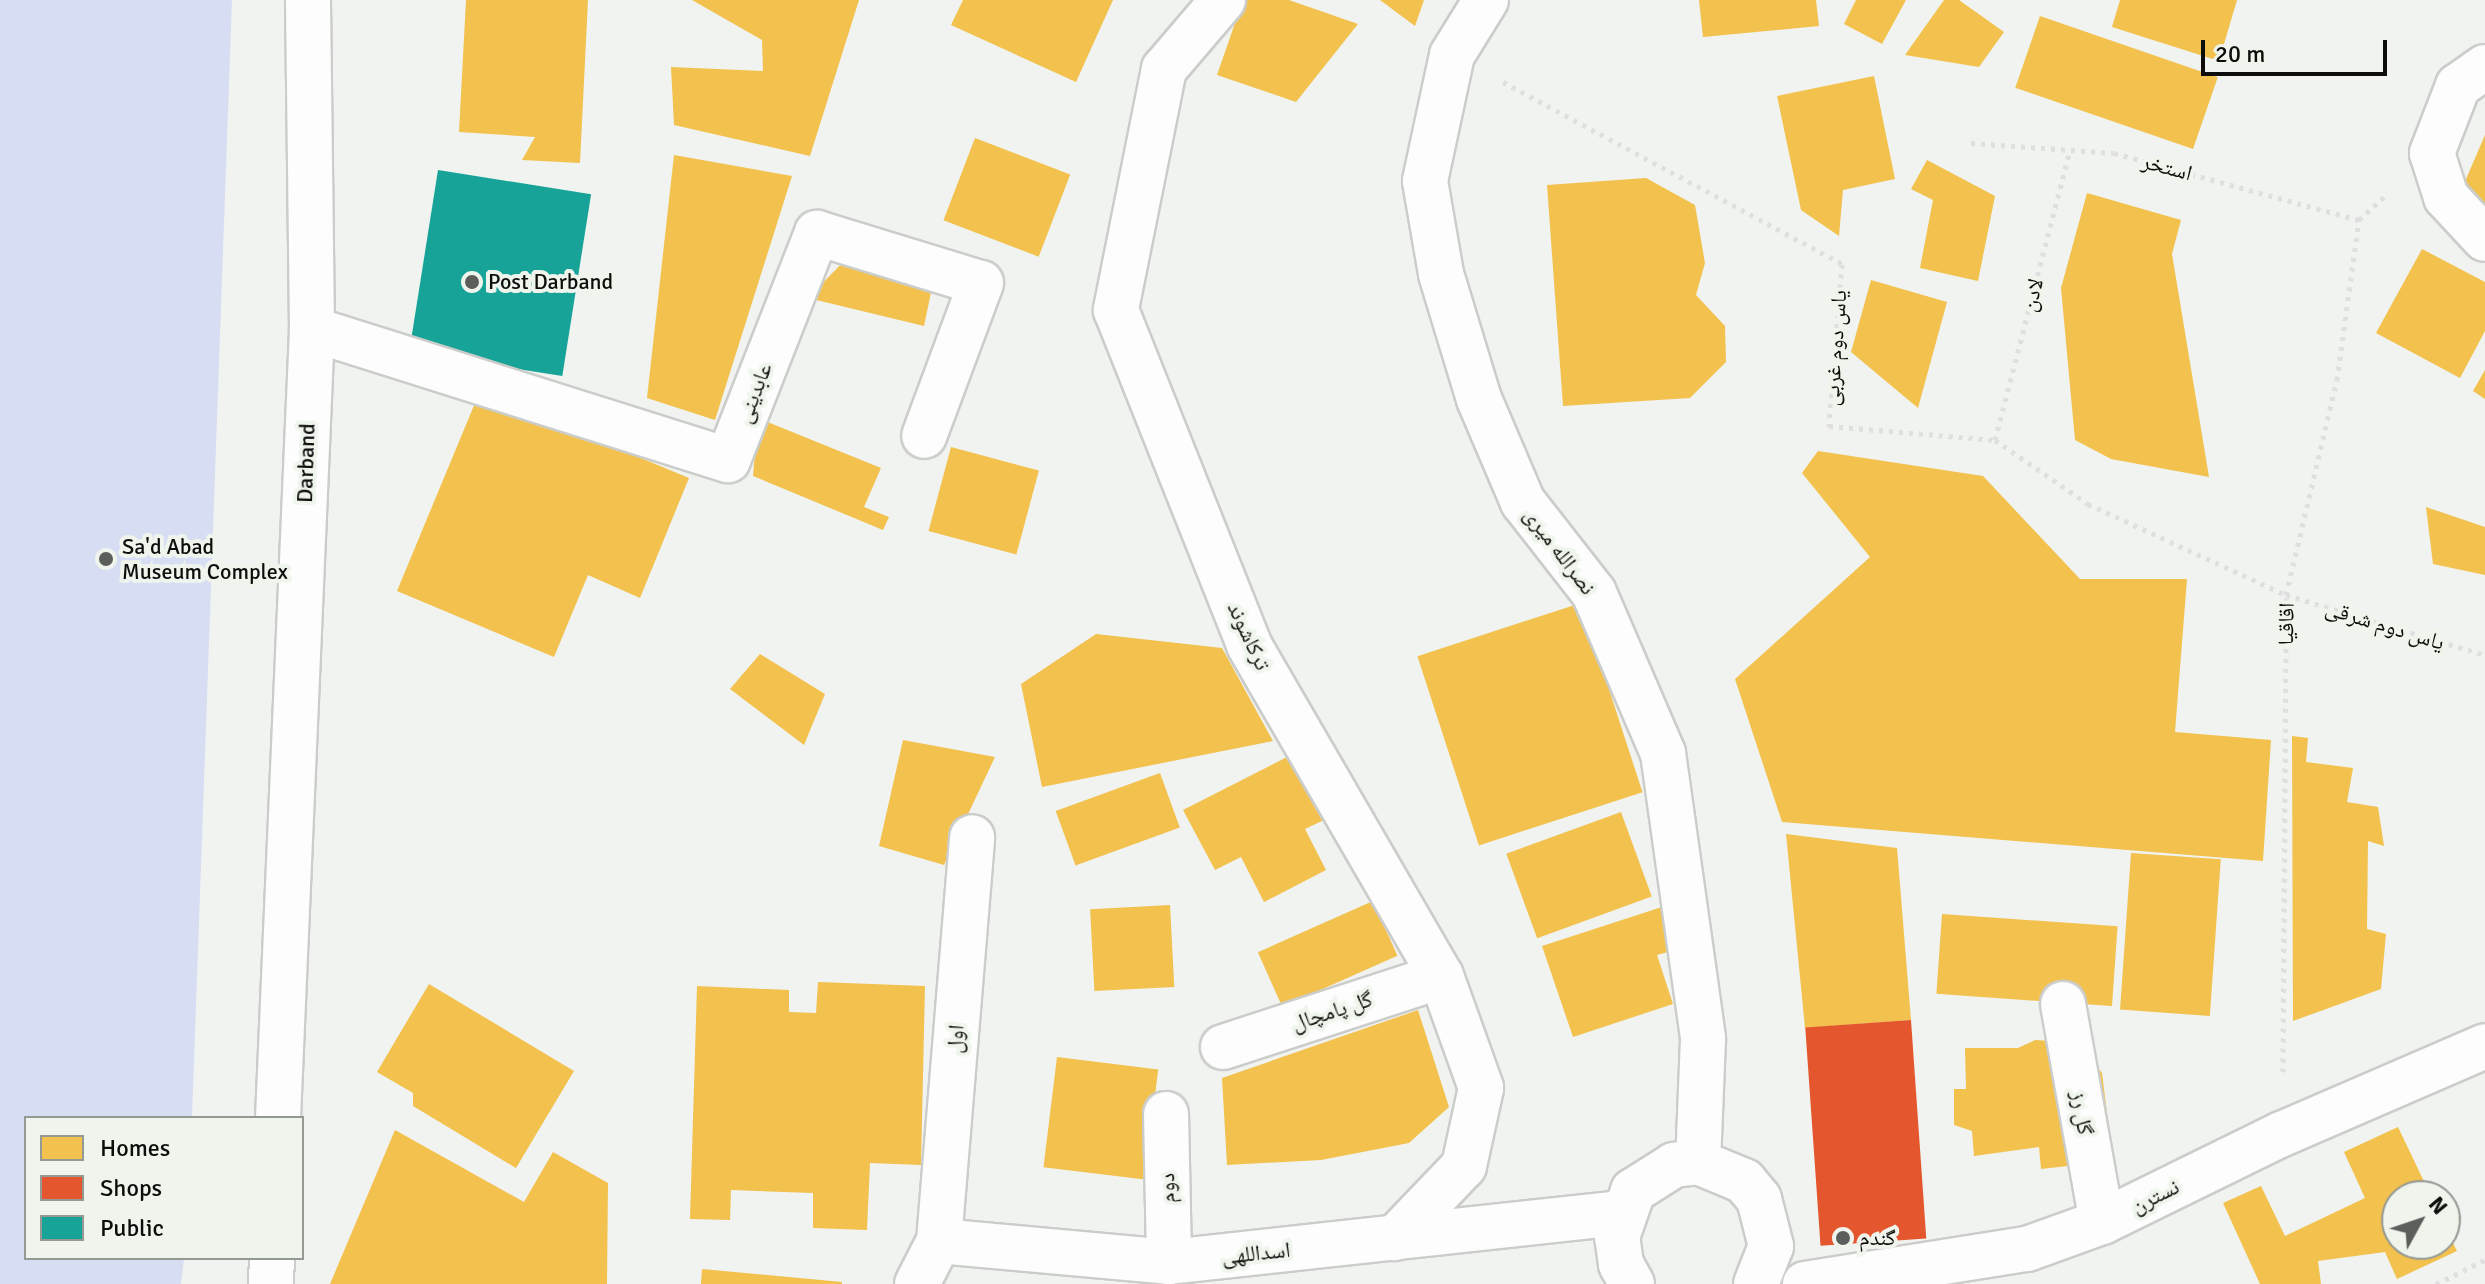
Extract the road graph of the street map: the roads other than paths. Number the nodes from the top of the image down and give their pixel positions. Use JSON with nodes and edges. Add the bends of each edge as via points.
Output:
{"nodes":[{"id":1,"x":308,"y":0,"type":"edge"},
{"id":2,"x":1223,"y":0,"type":"edge"},
{"id":3,"x":1486,"y":0,"type":"edge"},
{"id":4,"x":2485,"y":67,"type":"edge"},
{"id":5,"x":2485,"y":239,"type":"edge"},
{"id":6,"x":312,"y":329,"type":"junction"},
{"id":7,"x":924,"y":436,"type":"dead end"},
{"id":8,"x":972,"y":837,"type":"dead end"},
{"id":9,"x":1441,"y":976,"type":"junction"},
{"id":10,"x":2063,"y":1004,"type":"dead end"},
{"id":11,"x":2485,"y":1046,"type":"edge"},
{"id":12,"x":1223,"y":1047,"type":"dead end"},
{"id":13,"x":1166,"y":1114,"type":"dead end"},
{"id":14,"x":278,"y":1116,"type":"edge"},
{"id":15,"x":1698,"y":1162,"type":"junction"},
{"id":16,"x":1622,"y":1213,"type":"junction"},
{"id":17,"x":2102,"y":1222,"type":"junction"},
{"id":18,"x":1395,"y":1238,"type":"junction"},
{"id":19,"x":939,"y":1241,"type":"junction"},
{"id":20,"x":272,"y":1260,"type":"edge"},
{"id":21,"x":1169,"y":1262,"type":"junction"},
{"id":22,"x":271,"y":1284,"type":"edge"},
{"id":23,"x":917,"y":1284,"type":"edge"},
{"id":24,"x":1632,"y":1284,"type":"edge"},
{"id":25,"x":1756,"y":1284,"type":"edge"},
{"id":26,"x":1805,"y":1284,"type":"edge"}],
"edges":[{"from":1,"to":6,"type":"street","name":"Darband"},
{"from":2,"to":9,"type":"street","name":"ترکاشوند","via":[[1164,69],[1116,310],[1249,645]]},
{"from":3,"to":15,"type":"street","name":"نصرالله میری","via":[[1452,55],[1425,181],[1441,274],[1479,399],[1523,502],[1594,593],[1663,753],[1703,1039]]},
{"from":4,"to":5,"type":"street","via":[[2458,86],[2432,153],[2446,197]]},
{"from":6,"to":7,"type":"street","name":"عابدینی","via":[[728,460],[817,233],[981,283]]},
{"from":6,"to":14,"type":"street","name":"Darband"},
{"from":8,"to":19,"type":"street","name":"اول"},
{"from":9,"to":12,"type":"street","name":"گل پامچال"},
{"from":9,"to":18,"type":"street","name":"ترکاشوند","via":[[1481,1088],[1464,1166]]},
{"from":10,"to":17,"type":"street","name":"گل رز"},
{"from":11,"to":17,"type":"street","name":"نسترن","via":[[2282,1134]]},
{"from":13,"to":21,"type":"street","name":"دوم"},
{"from":15,"to":16,"type":"street","via":[[1651,1175],[1633,1191]]},
{"from":15,"to":25,"type":"street","via":[[1744,1181],[1759,1199],[1771,1246]]},
{"from":16,"to":18,"type":"street","name":"اسداللهی"},
{"from":16,"to":24,"type":"street","via":[[1617,1237],[1621,1264]]},
{"from":17,"to":26,"type":"street","name":"نسترن","via":[[2027,1249]]},
{"from":18,"to":21,"type":"street","name":"اسداللهی"},
{"from":19,"to":21,"type":"street","name":"اسداللهی"},
{"from":19,"to":23,"type":"street"},
{"from":20,"to":22,"type":"street"}]}
